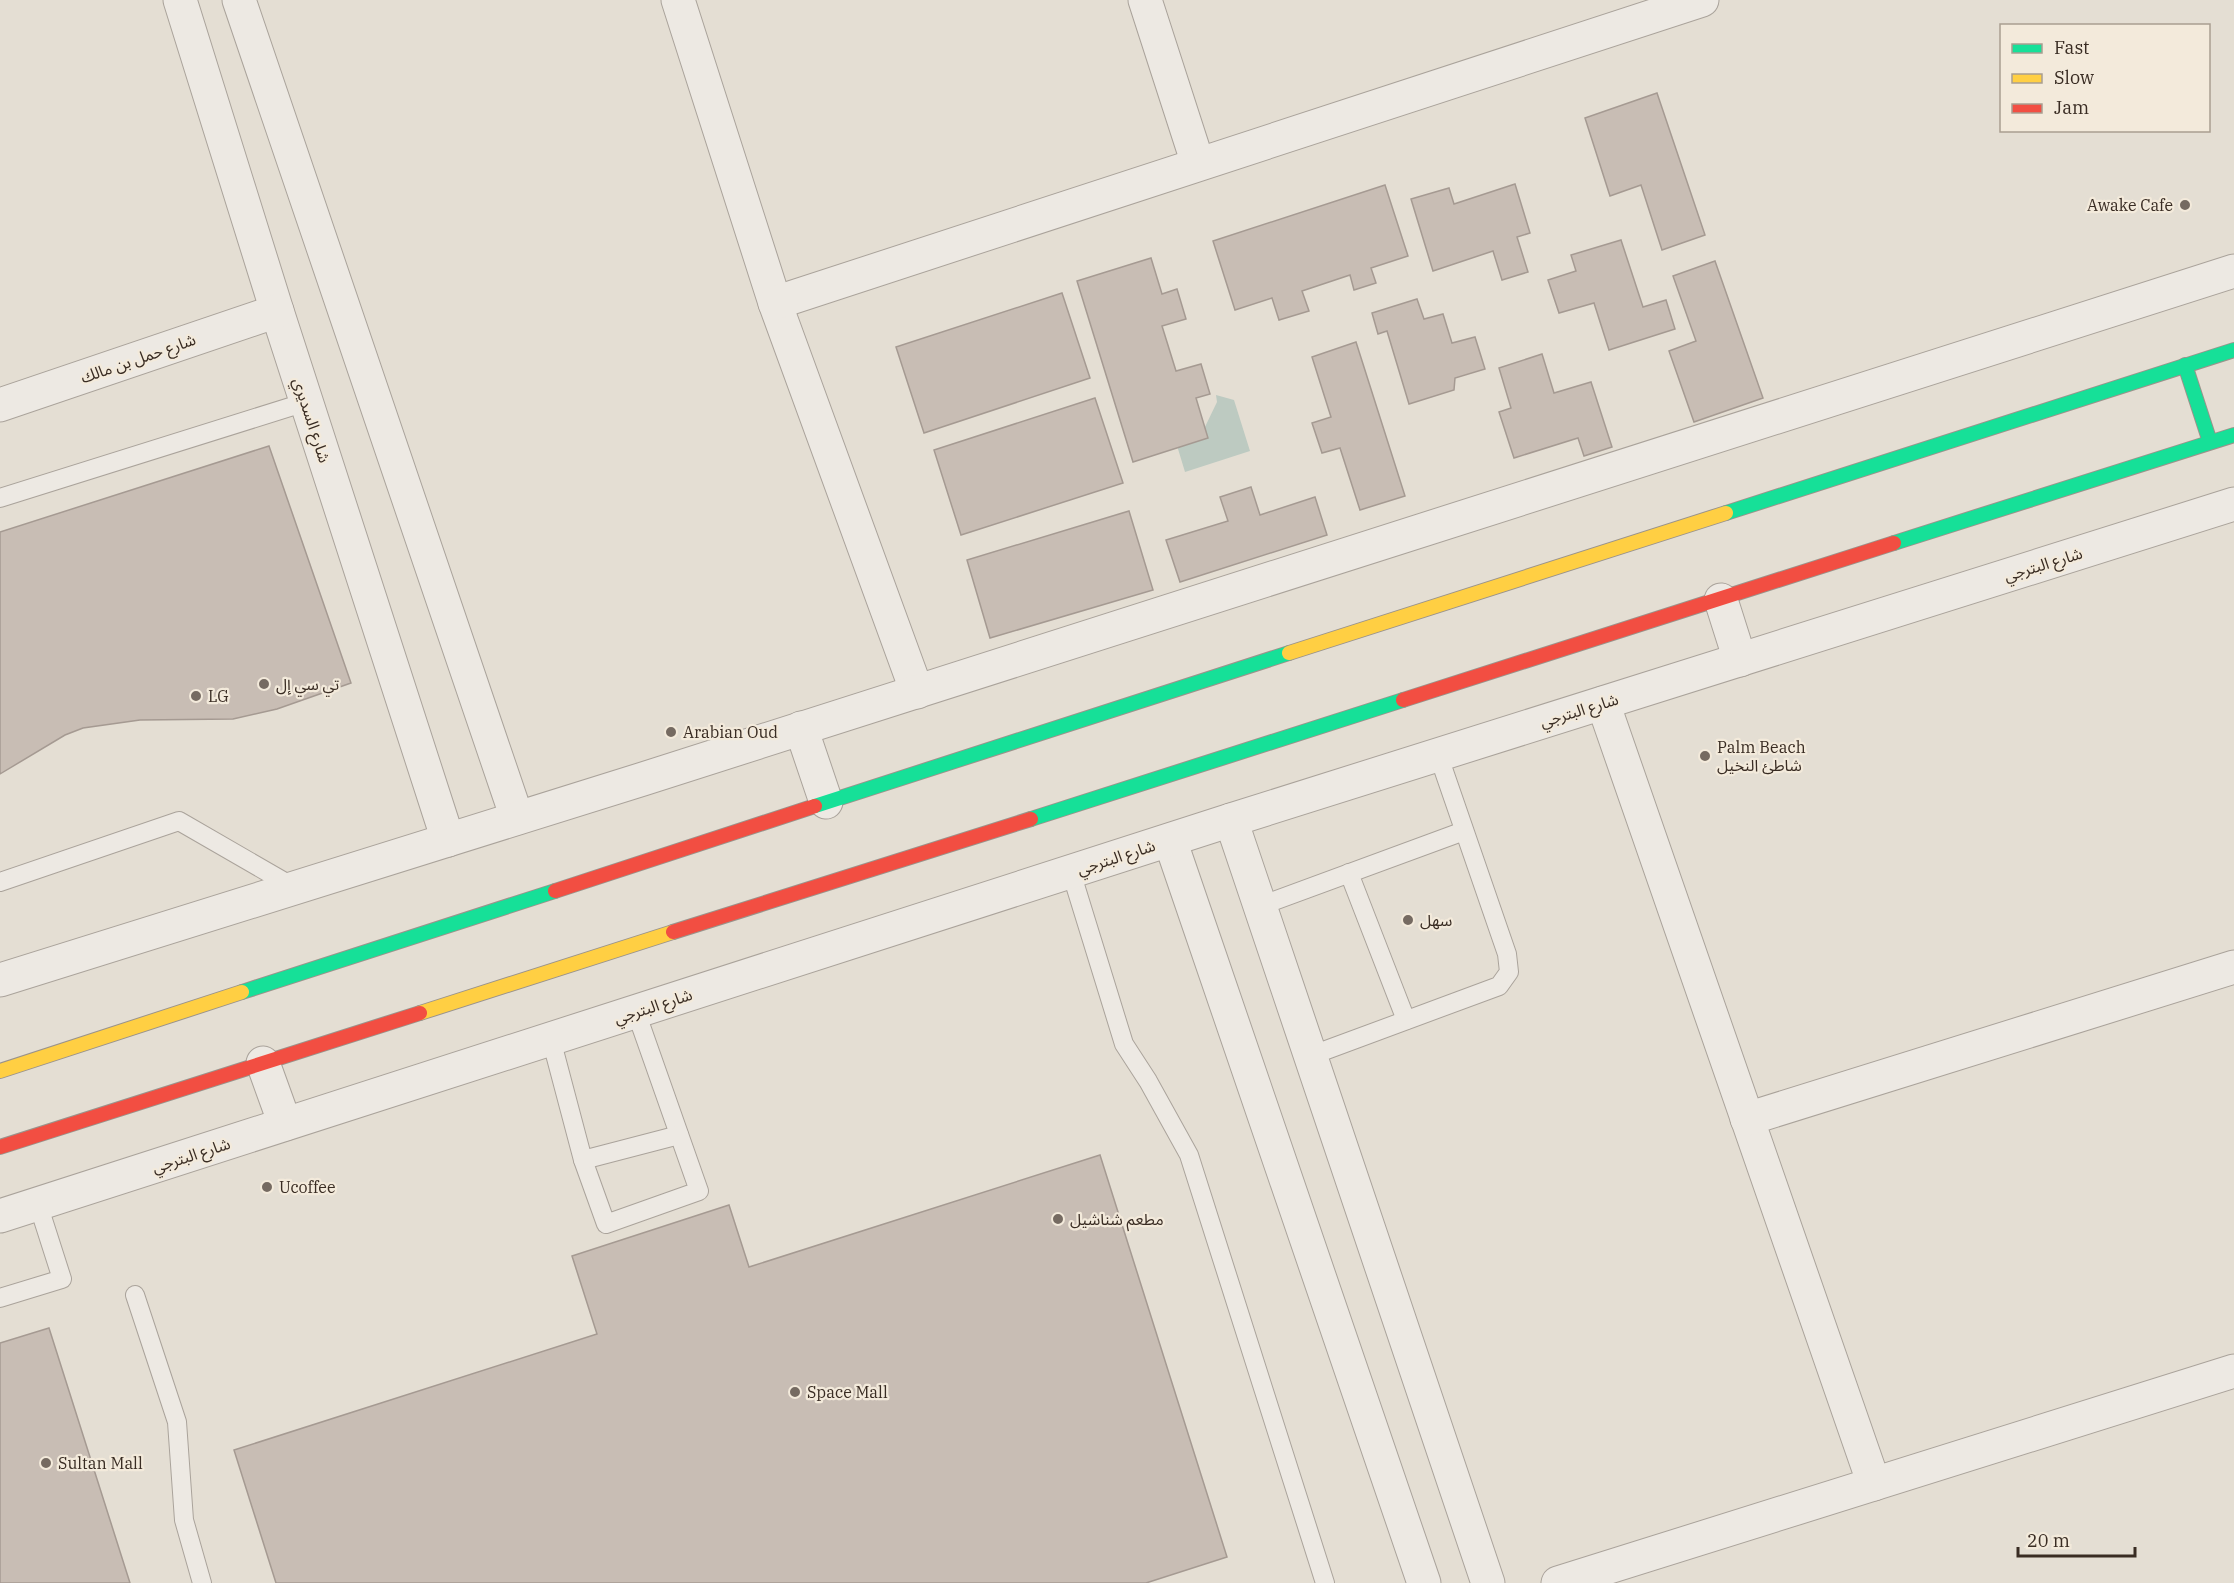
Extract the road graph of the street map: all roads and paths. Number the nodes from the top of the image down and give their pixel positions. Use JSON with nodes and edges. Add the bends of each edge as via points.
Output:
{"nodes":[{"id":1,"x":180,"y":0,"type":"edge"},
{"id":2,"x":239,"y":0,"type":"edge"},
{"id":3,"x":678,"y":0,"type":"edge"},
{"id":4,"x":1145,"y":0,"type":"edge"},
{"id":5,"x":1702,"y":0,"type":"edge"},
{"id":6,"x":1635,"y":10,"type":"edge"},
{"id":7,"x":1198,"y":164,"type":"junction"},
{"id":8,"x":2234,"y":271,"type":"edge"},
{"id":9,"x":775,"y":303,"type":"junction"},
{"id":10,"x":277,"y":311,"type":"junction"},
{"id":11,"x":2234,"y":350,"type":"edge"},
{"id":12,"x":2185,"y":365,"type":"junction"},
{"id":13,"x":306,"y":402,"type":"junction"},
{"id":14,"x":0,"y":405,"type":"edge"},
{"id":15,"x":2234,"y":435,"type":"edge"},
{"id":16,"x":2210,"y":442,"type":"junction"},
{"id":17,"x":0,"y":498,"type":"edge"},
{"id":18,"x":2234,"y":504,"type":"edge"},
{"id":19,"x":1721,"y":600,"type":"junction"},
{"id":20,"x":1740,"y":660,"type":"junction"},
{"id":21,"x":917,"y":692,"type":"junction"},
{"id":22,"x":1603,"y":703,"type":"junction"},
{"id":23,"x":801,"y":728,"type":"junction"},
{"id":24,"x":1438,"y":754,"type":"junction"},
{"id":25,"x":826,"y":802,"type":"junction"},
{"id":26,"x":517,"y":818,"type":"junction"},
{"id":27,"x":1231,"y":820,"type":"junction"},
{"id":28,"x":1464,"y":831,"type":"junction"},
{"id":29,"x":448,"y":840,"type":"junction"},
{"id":30,"x":1170,"y":840,"type":"junction"},
{"id":31,"x":1071,"y":872,"type":"junction"},
{"id":32,"x":1349,"y":873,"type":"junction"},
{"id":33,"x":0,"y":882,"type":"edge"},
{"id":34,"x":295,"y":888,"type":"junction"},
{"id":35,"x":1260,"y":906,"type":"junction"},
{"id":36,"x":2234,"y":967,"type":"edge"},
{"id":37,"x":0,"y":980,"type":"edge"},
{"id":38,"x":636,"y":1012,"type":"junction"},
{"id":39,"x":1406,"y":1020,"type":"junction"},
{"id":40,"x":551,"y":1039,"type":"junction"},
{"id":41,"x":1310,"y":1056,"type":"junction"},
{"id":42,"x":263,"y":1063,"type":"junction"},
{"id":43,"x":0,"y":1071,"type":"edge"},
{"id":44,"x":1748,"y":1119,"type":"junction"},
{"id":45,"x":285,"y":1124,"type":"junction"},
{"id":46,"x":679,"y":1135,"type":"junction"},
{"id":47,"x":0,"y":1147,"type":"edge"},
{"id":48,"x":583,"y":1160,"type":"junction"},
{"id":49,"x":38,"y":1204,"type":"junction"},
{"id":50,"x":0,"y":1216,"type":"edge"},
{"id":51,"x":135,"y":1295,"type":"dead end"},
{"id":52,"x":0,"y":1298,"type":"edge"},
{"id":53,"x":2234,"y":1371,"type":"edge"},
{"id":54,"x":1874,"y":1484,"type":"junction"},
{"id":55,"x":202,"y":1583,"type":"edge"},
{"id":56,"x":1325,"y":1583,"type":"edge"},
{"id":57,"x":1424,"y":1583,"type":"edge"},
{"id":58,"x":1488,"y":1583,"type":"edge"},
{"id":59,"x":1558,"y":1583,"type":"edge"}],
"edges":[{"from":1,"to":10,"type":"street","name":"شارع السديري"},
{"from":2,"to":26,"type":"street"},
{"from":3,"to":9,"type":"street"},
{"from":4,"to":7,"type":"street"},
{"from":5,"to":6,"type":"street"},
{"from":6,"to":7,"type":"street"},
{"from":7,"to":9,"type":"street"},
{"from":8,"to":21,"type":"street"},
{"from":9,"to":21,"type":"street"},
{"from":10,"to":13,"type":"street","name":"شارع السديري"},
{"from":10,"to":14,"type":"street","name":"شارع حمل بن مالك"},
{"from":11,"to":12,"type":"main road"},
{"from":12,"to":16,"type":"main road"},
{"from":12,"to":25,"type":"main road"},
{"from":13,"to":17,"type":"lane"},
{"from":13,"to":29,"type":"street","name":"شارع السديري"},
{"from":15,"to":16,"type":"main road"},
{"from":16,"to":19,"type":"main road"},
{"from":18,"to":20,"type":"street","name":"شارع البترجي"},
{"from":19,"to":20,"type":"street"},
{"from":19,"to":42,"type":"main road"},
{"from":20,"to":22,"type":"street","name":"شارع البترجي"},
{"from":21,"to":23,"type":"street"},
{"from":22,"to":24,"type":"street","name":"شارع البترجي"},
{"from":22,"to":44,"type":"street"},
{"from":23,"to":25,"type":"street"},
{"from":23,"to":26,"type":"street"},
{"from":24,"to":27,"type":"street","name":"شارع البترجي"},
{"from":24,"to":28,"type":"lane"},
{"from":25,"to":43,"type":"main road"},
{"from":26,"to":29,"type":"street"},
{"from":27,"to":30,"type":"street","name":"شارع البترجي"},
{"from":27,"to":35,"type":"street"},
{"from":28,"to":32,"type":"lane"},
{"from":28,"to":39,"type":"lane","via":[[1507,954],[1509,972],[1499,986]]},
{"from":29,"to":34,"type":"street"},
{"from":30,"to":31,"type":"street","name":"شارع البترجي"},
{"from":30,"to":57,"type":"street"},
{"from":31,"to":38,"type":"street","name":"شارع البترجي"},
{"from":31,"to":56,"type":"lane","via":[[1124,1044],[1189,1155]]},
{"from":32,"to":35,"type":"lane"},
{"from":32,"to":39,"type":"lane"},
{"from":33,"to":34,"type":"lane","via":[[179,821]]},
{"from":34,"to":37,"type":"street"},
{"from":35,"to":41,"type":"street"},
{"from":36,"to":44,"type":"street"},
{"from":38,"to":40,"type":"street","name":"شارع البترجي"},
{"from":38,"to":46,"type":"lane"},
{"from":39,"to":41,"type":"lane"},
{"from":40,"to":45,"type":"street","name":"شارع البترجي"},
{"from":40,"to":48,"type":"lane"},
{"from":41,"to":58,"type":"street"},
{"from":42,"to":45,"type":"street"},
{"from":42,"to":47,"type":"main road"},
{"from":44,"to":54,"type":"street"},
{"from":45,"to":49,"type":"street","name":"شارع البترجي"},
{"from":46,"to":48,"type":"lane"},
{"from":46,"to":48,"type":"lane","via":[[699,1191],[606,1224]]},
{"from":49,"to":50,"type":"street","name":"شارع البترجي"},
{"from":49,"to":52,"type":"lane","via":[[62,1279]]},
{"from":51,"to":55,"type":"lane","via":[[177,1422],[184,1520]]},
{"from":53,"to":54,"type":"street"},
{"from":54,"to":59,"type":"street"}]}
